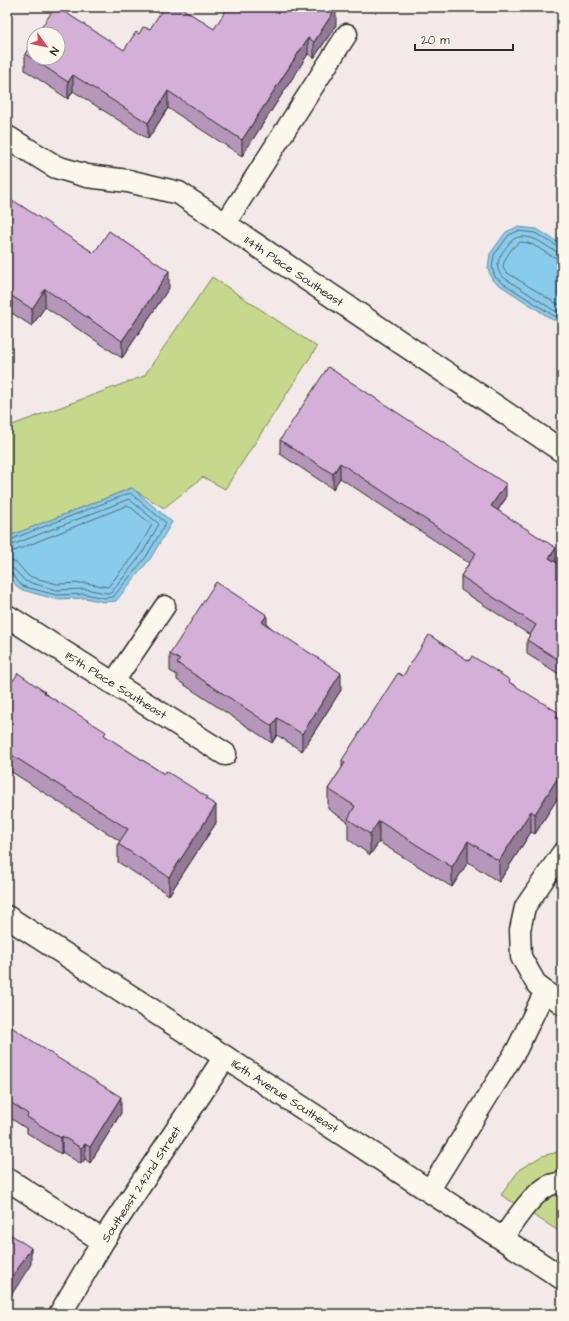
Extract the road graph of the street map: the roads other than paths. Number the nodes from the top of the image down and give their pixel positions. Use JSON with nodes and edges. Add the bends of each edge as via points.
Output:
{"nodes":[{"id":1,"x":347,"y":34,"type":"dead end"},
{"id":2,"x":7,"y":137,"type":"edge"},
{"id":3,"x":225,"y":224,"type":"junction"},
{"id":4,"x":562,"y":451,"type":"edge"},
{"id":5,"x":165,"y":606,"type":"dead end"},
{"id":6,"x":7,"y":616,"type":"edge"},
{"id":7,"x":113,"y":683,"type":"junction"},
{"id":8,"x":225,"y":754,"type":"dead end"},
{"id":9,"x":562,"y":853,"type":"edge"},
{"id":10,"x":7,"y":917,"type":"edge"},
{"id":11,"x":545,"y":991,"type":"junction"},
{"id":12,"x":562,"y":1004,"type":"edge"},
{"id":13,"x":225,"y":1057,"type":"junction"},
{"id":14,"x":7,"y":1179,"type":"edge"},
{"id":15,"x":562,"y":1182,"type":"edge"},
{"id":16,"x":429,"y":1191,"type":"junction"},
{"id":17,"x":502,"y":1239,"type":"junction"},
{"id":18,"x":104,"y":1241,"type":"junction"},
{"id":19,"x":562,"y":1278,"type":"edge"},
{"id":20,"x":60,"y":1314,"type":"edge"}],
"edges":[{"from":1,"to":3,"type":"lane"},
{"from":2,"to":3,"type":"street","name":"114th Place Southeast","via":[[56,167],[87,176],[128,181],[179,193]]},
{"from":3,"to":4,"type":"street","name":"114th Place Southeast"},
{"from":5,"to":7,"type":"lane"},
{"from":6,"to":7,"type":"street","name":"115th Place Southeast"},
{"from":7,"to":8,"type":"street","name":"115th Place Southeast"},
{"from":9,"to":11,"type":"lane","via":[[525,907],[520,930],[521,957],[537,985]]},
{"from":10,"to":13,"type":"street","name":"116th Avenue Southeast"},
{"from":11,"to":12,"type":"lane"},
{"from":11,"to":16,"type":"lane","via":[[517,1049]]},
{"from":13,"to":16,"type":"street","name":"116th Avenue Southeast"},
{"from":13,"to":18,"type":"street","name":"Southeast 242nd Street"},
{"from":14,"to":18,"type":"street"},
{"from":15,"to":17,"type":"lane","via":[[550,1185],[535,1196]]},
{"from":16,"to":17,"type":"street","name":"116th Avenue Southeast"},
{"from":17,"to":19,"type":"street","name":"116th Avenue Southeast"},
{"from":18,"to":20,"type":"street","name":"Southeast 242nd Street"}]}
